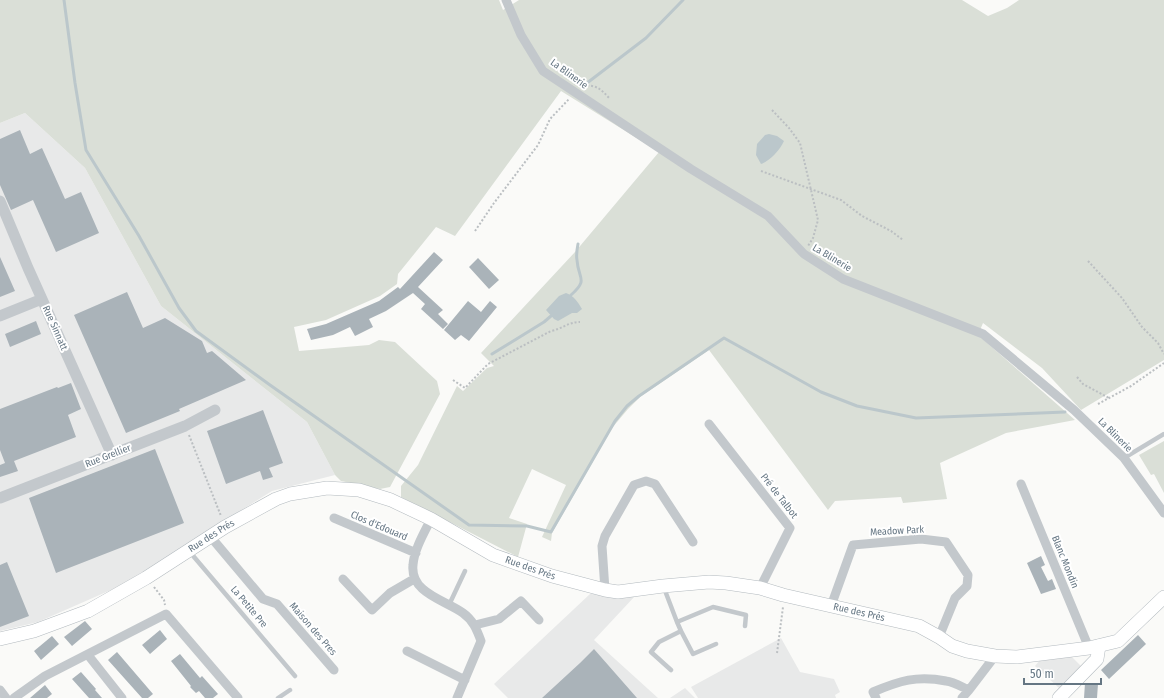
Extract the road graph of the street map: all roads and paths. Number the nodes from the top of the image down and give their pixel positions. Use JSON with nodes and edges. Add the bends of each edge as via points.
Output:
{"nodes":[{"id":1,"x":506,"y":0,"type":"edge"},
{"id":2,"x":574,"y":91,"type":"junction"},
{"id":3,"x":610,"y":99,"type":"dead end"},
{"id":4,"x":772,"y":110,"type":"dead end"},
{"id":5,"x":761,"y":171,"type":"dead end"},
{"id":6,"x":812,"y":190,"type":"junction"},
{"id":7,"x":0,"y":201,"type":"edge"},
{"id":8,"x":475,"y":231,"type":"dead end"},
{"id":9,"x":902,"y":240,"type":"dead end"},
{"id":10,"x":804,"y":254,"type":"junction"},
{"id":11,"x":1088,"y":261,"type":"dead end"},
{"id":12,"x":42,"y":299,"type":"junction"},
{"id":13,"x":0,"y":316,"type":"edge"},
{"id":14,"x":580,"y":322,"type":"dead end"},
{"id":15,"x":1164,"y":354,"type":"edge"},
{"id":16,"x":1164,"y":363,"type":"edge"},
{"id":17,"x":1077,"y":377,"type":"dead end"},
{"id":18,"x":453,"y":380,"type":"dead end"},
{"id":19,"x":1110,"y":398,"type":"junction"},
{"id":20,"x":1098,"y":404,"type":"dead end"},
{"id":21,"x":215,"y":410,"type":"dead end"},
{"id":22,"x":709,"y":424,"type":"dead end"},
{"id":23,"x":185,"y":426,"type":"junction"},
{"id":24,"x":1164,"y":434,"type":"edge"},
{"id":25,"x":112,"y":455,"type":"junction"},
{"id":26,"x":1124,"y":458,"type":"junction"},
{"id":27,"x":1021,"y":484,"type":"dead end"},
{"id":28,"x":0,"y":498,"type":"edge"},
{"id":29,"x":1164,"y":513,"type":"edge"},
{"id":30,"x":334,"y":518,"type":"dead end"},
{"id":31,"x":431,"y":519,"type":"junction"},
{"id":32,"x":225,"y":527,"type":"junction"},
{"id":33,"x":210,"y":536,"type":"junction"},
{"id":34,"x":693,"y":542,"type":"dead end"},
{"id":35,"x":188,"y":550,"type":"junction"},
{"id":36,"x":416,"y":553,"type":"junction"},
{"id":37,"x":465,"y":570,"type":"dead end"},
{"id":38,"x":146,"y":578,"type":"junction"},
{"id":39,"x":343,"y":579,"type":"dead end"},
{"id":40,"x":414,"y":579,"type":"junction"},
{"id":41,"x":663,"y":586,"type":"junction"},
{"id":42,"x":760,"y":588,"type":"junction"},
{"id":43,"x":605,"y":590,"type":"junction"},
{"id":44,"x":784,"y":595,"type":"junction"},
{"id":45,"x":1164,"y":597,"type":"edge"},
{"id":46,"x":449,"y":605,"type":"junction"},
{"id":47,"x":831,"y":606,"type":"junction"},
{"id":48,"x":166,"y":614,"type":"junction"},
{"id":49,"x":539,"y":620,"type":"dead end"},
{"id":50,"x":677,"y":622,"type":"junction"},
{"id":51,"x":475,"y":625,"type":"junction"},
{"id":52,"x":744,"y":626,"type":"dead end"},
{"id":53,"x":681,"y":631,"type":"junction"},
{"id":54,"x":939,"y":637,"type":"junction"},
{"id":55,"x":0,"y":639,"type":"edge"},
{"id":56,"x":716,"y":644,"type":"dead end"},
{"id":57,"x":1094,"y":647,"type":"junction"},
{"id":58,"x":407,"y":651,"type":"dead end"},
{"id":59,"x":777,"y":653,"type":"dead end"},
{"id":60,"x":88,"y":654,"type":"junction"},
{"id":61,"x":995,"y":656,"type":"junction"},
{"id":62,"x":334,"y":670,"type":"dead end"},
{"id":63,"x":671,"y":670,"type":"dead end"},
{"id":64,"x":295,"y":676,"type":"dead end"},
{"id":65,"x":465,"y":680,"type":"junction"},
{"id":66,"x":0,"y":690,"type":"edge"},
{"id":67,"x":290,"y":690,"type":"dead end"},
{"id":68,"x":969,"y":690,"type":"junction"},
{"id":69,"x":1061,"y":697,"type":"edge"},
{"id":70,"x":6,"y":698,"type":"edge"},
{"id":71,"x":14,"y":698,"type":"edge"},
{"id":72,"x":122,"y":698,"type":"edge"},
{"id":73,"x":238,"y":698,"type":"edge"},
{"id":74,"x":278,"y":698,"type":"edge"},
{"id":75,"x":457,"y":698,"type":"edge"},
{"id":76,"x":876,"y":698,"type":"edge"},
{"id":77,"x":962,"y":698,"type":"edge"}],
"edges":[{"from":1,"to":2,"type":"street","name":"La Blinerie","via":[[521,35],[543,71]]},
{"from":2,"to":3,"type":"path","via":[[592,85],[602,89]]},
{"from":2,"to":8,"type":"path","via":[[550,119],[538,145]]},
{"from":2,"to":10,"type":"street","name":"La Blinerie","via":[[691,169],[768,216]]},
{"from":4,"to":6,"type":"path","via":[[800,143]]},
{"from":5,"to":6,"type":"path"},
{"from":6,"to":9,"type":"path","via":[[841,200]]},
{"from":6,"to":10,"type":"path","via":[[818,220]]},
{"from":7,"to":12,"type":"street","name":"Rue Sinnatt"},
{"from":10,"to":26,"type":"street","name":"La Blinerie","via":[[843,279],[983,334],[1074,410]]},
{"from":11,"to":15,"type":"path","via":[[1122,298]]},
{"from":12,"to":13,"type":"street"},
{"from":12,"to":25,"type":"street","name":"Rue Sinnatt"},
{"from":14,"to":18,"type":"path","via":[[571,322],[551,331],[488,364],[465,388]]},
{"from":16,"to":19,"type":"path"},
{"from":17,"to":19,"type":"path","via":[[1083,384]]},
{"from":19,"to":20,"type":"path"},
{"from":21,"to":23,"type":"street","name":"Rue Grellier"},
{"from":22,"to":42,"type":"street","name":"Pré de Talbot","via":[[790,528]]},
{"from":23,"to":25,"type":"street","name":"Rue Grellier"},
{"from":23,"to":32,"type":"path"},
{"from":24,"to":26,"type":"lane"},
{"from":25,"to":28,"type":"street","name":"Rue Grellier"},
{"from":26,"to":29,"type":"street","name":"La Blinerie"},
{"from":27,"to":57,"type":"street","name":"Blanc Mondin"},
{"from":30,"to":36,"type":"street","name":"Clos d'Edouard"},
{"from":31,"to":32,"type":"main road","name":"Rue des Prés","via":[[390,500],[365,492],[327,488],[276,499]]},
{"from":31,"to":36,"type":"street"},
{"from":31,"to":43,"type":"main road","name":"Rue des Prés","via":[[492,555],[552,576]]},
{"from":32,"to":33,"type":"main road","name":"Rue des Prés"},
{"from":33,"to":35,"type":"main road","name":"Rue des Prés"},
{"from":33,"to":62,"type":"street","name":"Maison des Pres","via":[[263,599],[277,604]]},
{"from":34,"to":43,"type":"street","via":[[655,484],[646,481],[634,485],[603,541]]},
{"from":35,"to":38,"type":"main road","name":"Rue des Prés"},
{"from":35,"to":64,"type":"lane","name":"La Petite Pre"},
{"from":36,"to":40,"type":"street","via":[[412,573]]},
{"from":37,"to":46,"type":"lane"},
{"from":38,"to":48,"type":"path","via":[[164,600]]},
{"from":38,"to":55,"type":"main road","name":"Rue des Prés","via":[[88,611],[34,631]]},
{"from":39,"to":40,"type":"street","via":[[372,610],[390,593]]},
{"from":40,"to":46,"type":"street","via":[[424,590]]},
{"from":41,"to":42,"type":"main road","name":"Rue des Prés","via":[[708,582]]},
{"from":41,"to":43,"type":"main road","name":"Rue des Prés","via":[[618,592]]},
{"from":41,"to":50,"type":"lane"},
{"from":42,"to":44,"type":"main road","name":"Rue des Prés"},
{"from":44,"to":47,"type":"main road","name":"Rue des Prés"},
{"from":44,"to":59,"type":"path"},
{"from":45,"to":57,"type":"main road","name":"Rue des Prés","via":[[1118,641]]},
{"from":46,"to":51,"type":"street","via":[[464,613]]},
{"from":47,"to":54,"type":"main road","name":"Rue des Prés","via":[[919,626]]},
{"from":47,"to":54,"type":"street","name":"Meadow Park","via":[[853,544],[921,539],[946,542],[968,575],[967,586],[955,598]]},
{"from":48,"to":60,"type":"street"},
{"from":48,"to":73,"type":"street"},
{"from":49,"to":51,"type":"street","via":[[521,601],[499,618]]},
{"from":50,"to":52,"type":"lane","via":[[713,607],[746,615]]},
{"from":50,"to":53,"type":"lane"},
{"from":51,"to":65,"type":"street","via":[[480,641]]},
{"from":53,"to":56,"type":"lane","via":[[693,654]]},
{"from":53,"to":63,"type":"lane","via":[[659,642],[651,652]]},
{"from":54,"to":61,"type":"main road","name":"Rue des Prés","via":[[952,646]]},
{"from":57,"to":61,"type":"main road","name":"Rue des Prés","via":[[1016,657]]},
{"from":57,"to":69,"type":"main road","via":[[1097,659]]},
{"from":58,"to":65,"type":"street"},
{"from":60,"to":71,"type":"street","via":[[45,676]]},
{"from":60,"to":72,"type":"street"},
{"from":61,"to":68,"type":"street"},
{"from":65,"to":75,"type":"street"},
{"from":66,"to":70,"type":"street"},
{"from":67,"to":74,"type":"lane"},
{"from":68,"to":76,"type":"street","via":[[947,681],[921,678],[896,682],[873,692]]},
{"from":68,"to":77,"type":"street"}]}
